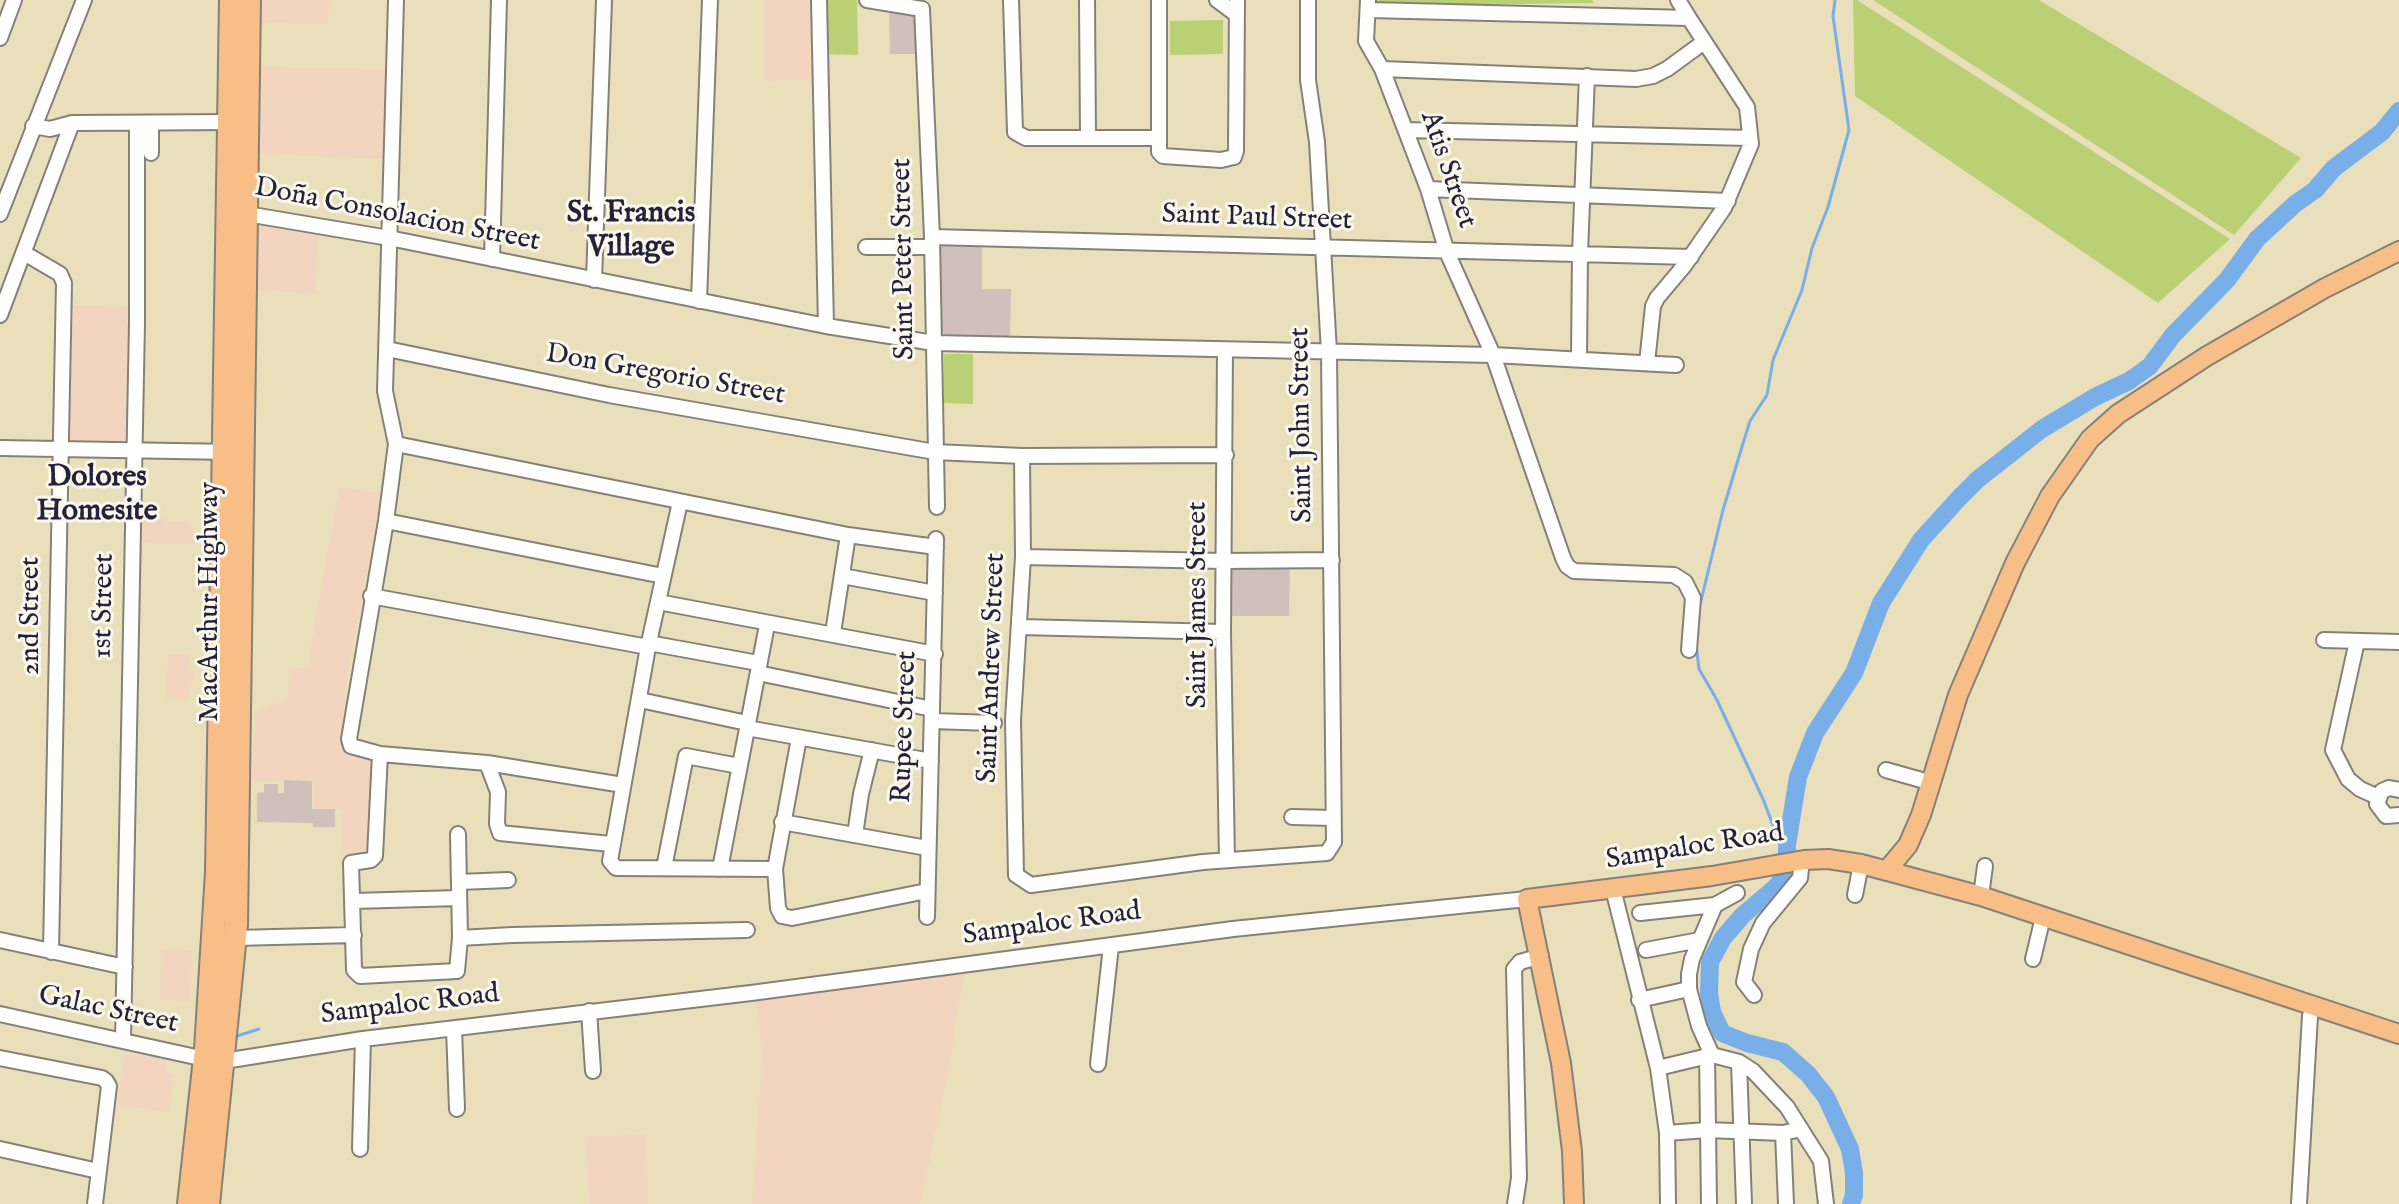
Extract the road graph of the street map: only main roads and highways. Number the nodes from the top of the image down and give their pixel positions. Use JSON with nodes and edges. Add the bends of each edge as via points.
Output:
{"nodes":[{"id":1,"x":231,"y":0,"type":"edge"},
{"id":2,"x":249,"y":0,"type":"edge"},
{"id":3,"x":238,"y":122,"type":"junction"},
{"id":4,"x":2399,"y":251,"type":"edge"},
{"id":5,"x":232,"y":452,"type":"junction"},
{"id":6,"x":1888,"y":869,"type":"junction"},
{"id":7,"x":2399,"y":1034,"type":"edge"},
{"id":8,"x":202,"y":1058,"type":"junction"},
{"id":9,"x":189,"y":1204,"type":"edge"},
{"id":10,"x":208,"y":1204,"type":"edge"},
{"id":11,"x":1574,"y":1204,"type":"edge"}],
"edges":[{"from":1,"to":3,"type":"highway","name":"MacArthur Highway"},
{"from":2,"to":3,"type":"highway","name":"MacArthur Highway"},
{"from":3,"to":5,"type":"highway","name":"MacArthur Highway"},
{"from":4,"to":6,"type":"main road","via":[[2207,356],[2118,414],[2090,439],[2031,529],[1958,695],[1908,845]]},
{"from":5,"to":8,"type":"highway","name":"MacArthur Highway","via":[[217,872]]},
{"from":5,"to":8,"type":"highway","name":"MacArthur Highway","via":[[235,938]]},
{"from":6,"to":7,"type":"main road","name":"Sampaloc Road"},
{"from":6,"to":11,"type":"main road","name":"Sampaloc Road","via":[[1800,860],[1527,899],[1563,1078]]},
{"from":8,"to":9,"type":"highway","name":"MacArthur Highway"},
{"from":8,"to":10,"type":"highway","name":"MacArthur Highway"}]}
